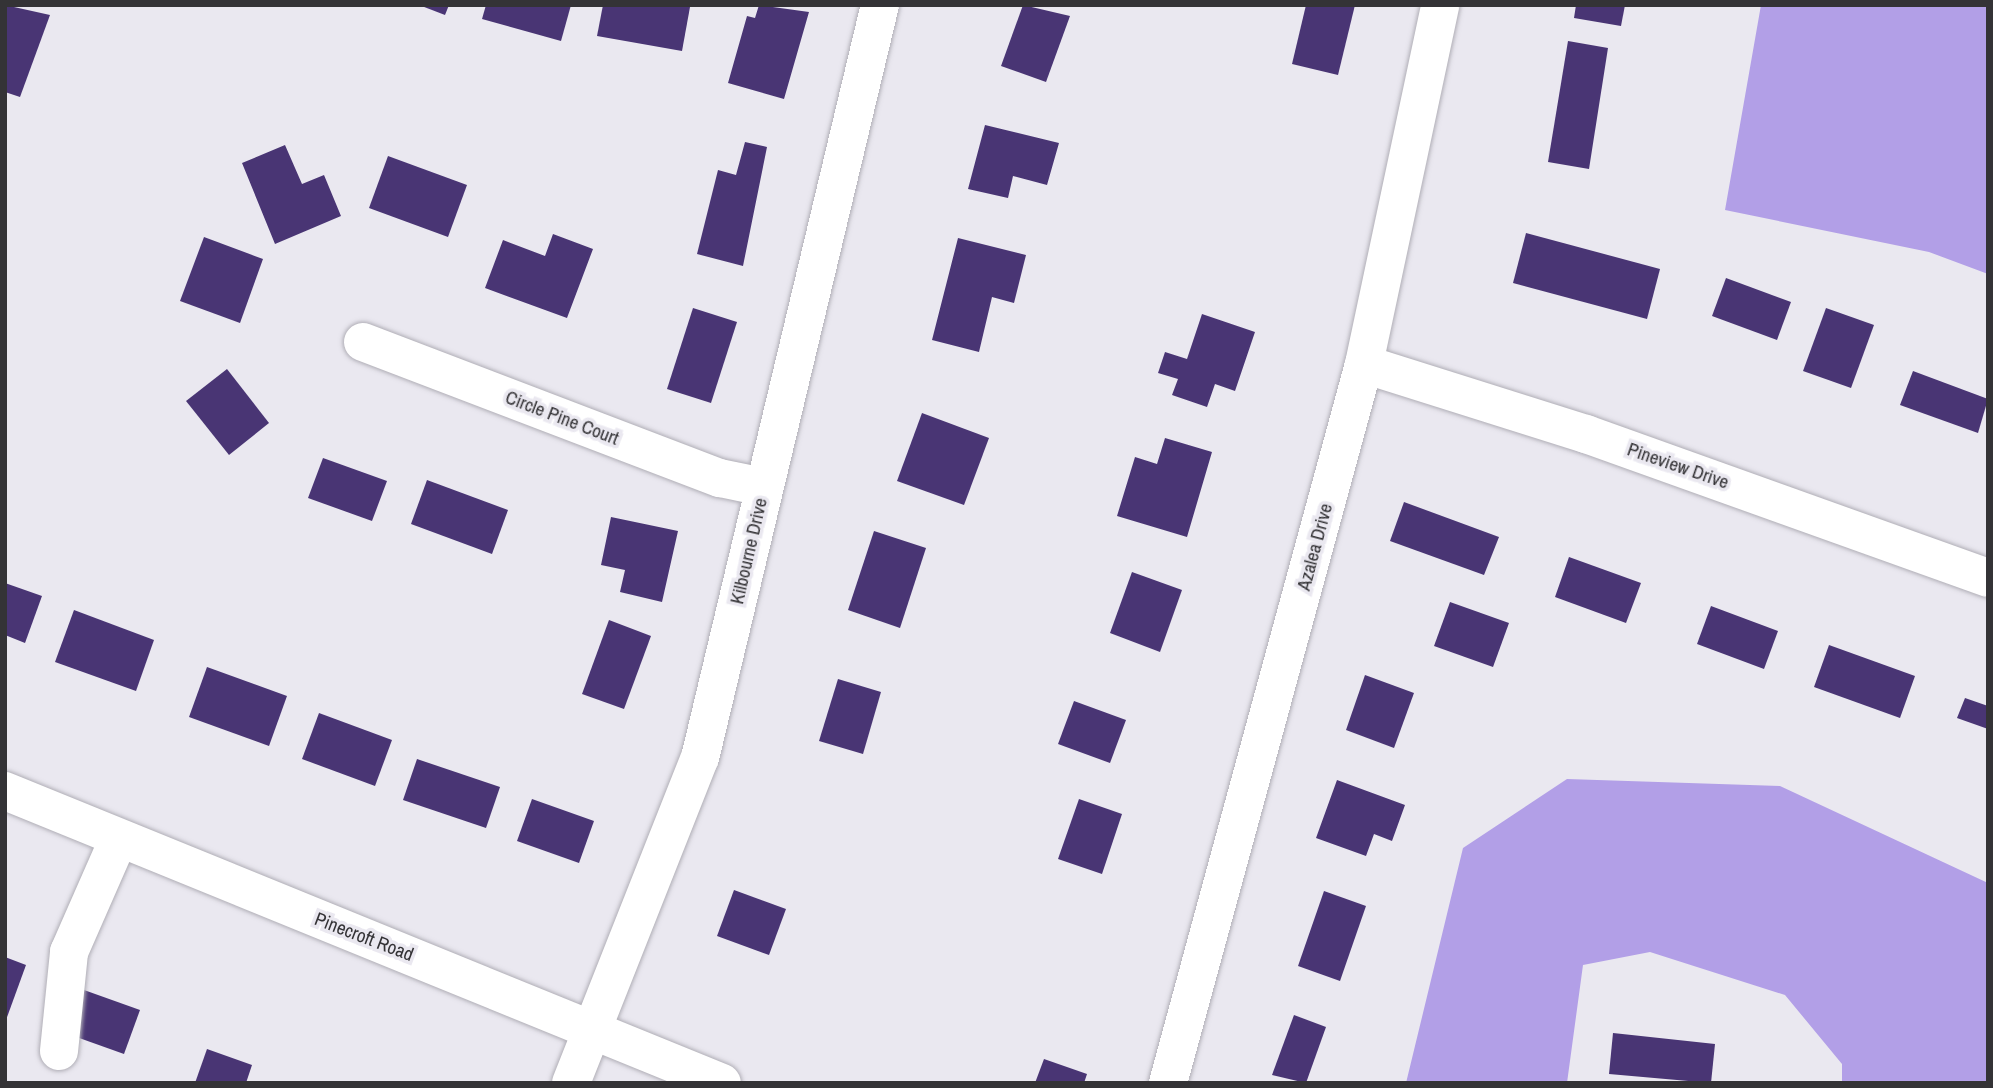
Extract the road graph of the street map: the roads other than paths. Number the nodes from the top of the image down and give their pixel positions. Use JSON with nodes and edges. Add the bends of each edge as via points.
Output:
{"nodes":[{"id":1,"x":880,"y":5,"type":"edge"},
{"id":2,"x":1440,"y":5,"type":"edge"},
{"id":3,"x":363,"y":342,"type":"dead end"},
{"id":4,"x":1364,"y":364,"type":"junction"},
{"id":5,"x":764,"y":487,"type":"junction"},
{"id":6,"x":1988,"y":578,"type":"edge"},
{"id":7,"x":5,"y":791,"type":"edge"},
{"id":8,"x":119,"y":838,"type":"junction"},
{"id":9,"x":596,"y":1026,"type":"junction"},
{"id":10,"x":60,"y":1051,"type":"dead end"},
{"id":11,"x":571,"y":1083,"type":"edge"},
{"id":12,"x":722,"y":1083,"type":"edge"},
{"id":13,"x":1168,"y":1083,"type":"edge"}],
"edges":[{"from":1,"to":5,"type":"street","name":"Kilbourne Drive"},
{"from":2,"to":4,"type":"street","name":"Azalea Drive"},
{"from":3,"to":5,"type":"street","name":"Circle Pine Court","via":[[720,478]]},
{"from":4,"to":6,"type":"street","name":"Pineview Drive","via":[[1586,434]]},
{"from":4,"to":13,"type":"street","name":"Azalea Drive"},
{"from":5,"to":9,"type":"street","name":"Kilbourne Drive","via":[[700,758]]},
{"from":7,"to":8,"type":"street","name":"Pinecroft Road"},
{"from":8,"to":9,"type":"street","name":"Pinecroft Road"},
{"from":8,"to":10,"type":"street","via":[[69,952]]},
{"from":9,"to":11,"type":"street","name":"Kilbourne Drive"},
{"from":9,"to":12,"type":"street","name":"Pinecroft Road"}]}
